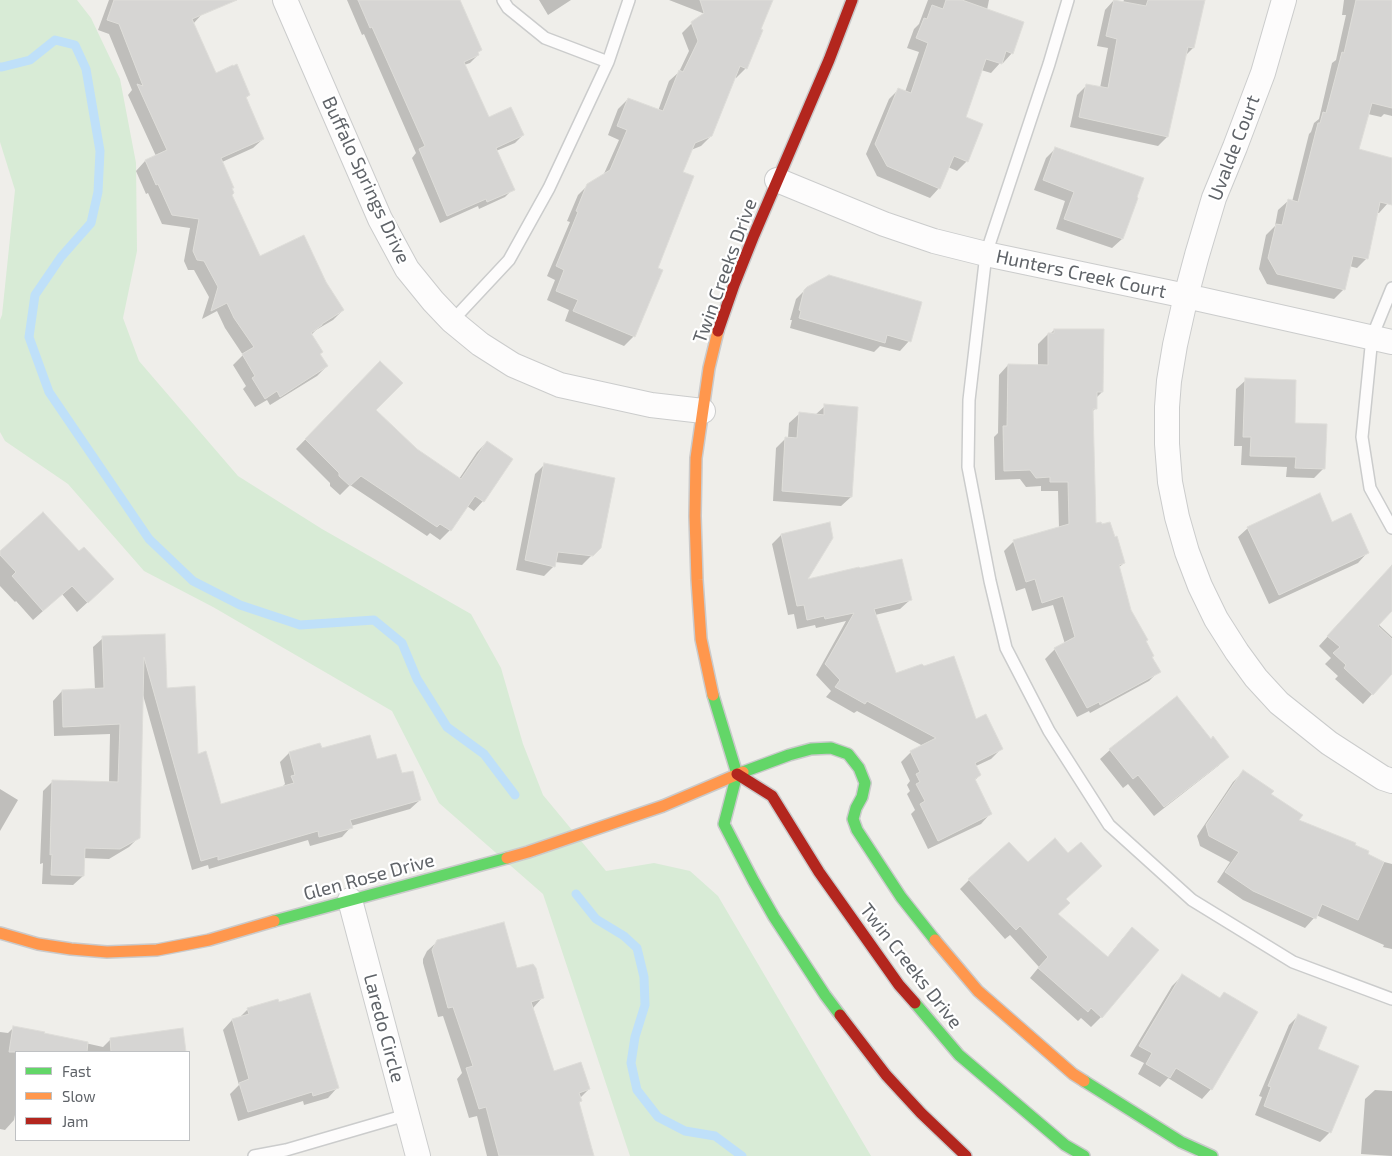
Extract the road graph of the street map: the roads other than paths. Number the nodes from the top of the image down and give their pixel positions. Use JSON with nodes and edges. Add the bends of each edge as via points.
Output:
{"nodes":[{"id":1,"x":285,"y":0,"type":"edge"},
{"id":2,"x":503,"y":0,"type":"edge"},
{"id":3,"x":630,"y":0,"type":"edge"},
{"id":4,"x":852,"y":0,"type":"edge"},
{"id":5,"x":1068,"y":0,"type":"edge"},
{"id":6,"x":1284,"y":0,"type":"edge"},
{"id":7,"x":608,"y":62,"type":"junction"},
{"id":8,"x":777,"y":180,"type":"junction"},
{"id":9,"x":986,"y":254,"type":"junction"},
{"id":10,"x":1392,"y":288,"type":"edge"},
{"id":11,"x":1186,"y":296,"type":"junction"},
{"id":12,"x":452,"y":322,"type":"junction"},
{"id":13,"x":1382,"y":340,"type":"edge"},
{"id":14,"x":703,"y":411,"type":"junction"},
{"id":15,"x":1392,"y":528,"type":"edge"},
{"id":16,"x":737,"y":774,"type":"junction"},
{"id":17,"x":1392,"y":781,"type":"edge"},
{"id":18,"x":350,"y":900,"type":"junction"},
{"id":19,"x":0,"y":933,"type":"edge"},
{"id":20,"x":1392,"y":999,"type":"edge"},
{"id":21,"x":406,"y":1115,"type":"junction"},
{"id":22,"x":254,"y":1156,"type":"edge"},
{"id":23,"x":418,"y":1156,"type":"edge"},
{"id":24,"x":966,"y":1156,"type":"edge"},
{"id":25,"x":1084,"y":1156,"type":"edge"},
{"id":26,"x":1212,"y":1156,"type":"edge"}],
"edges":[{"from":1,"to":12,"type":"street","name":"Buffalo Springs Drive","via":[[380,219],[407,269]]},
{"from":2,"to":7,"type":"lane","via":[[508,8],[545,38]]},
{"from":3,"to":7,"type":"lane"},
{"from":4,"to":8,"type":"street","name":"Twin Creeks Drive"},
{"from":5,"to":9,"type":"lane"},
{"from":6,"to":11,"type":"street","name":"Uvalde Court","via":[[1264,73],[1214,198]]},
{"from":7,"to":12,"type":"lane","via":[[549,188],[509,260]]},
{"from":8,"to":9,"type":"street","name":"Hunters Creek Court","via":[[884,224]]},
{"from":8,"to":14,"type":"street","name":"Twin Creeks Drive","via":[[719,326]]},
{"from":9,"to":11,"type":"street","name":"Hunters Creek Court"},
{"from":9,"to":20,"type":"lane","via":[[969,400],[968,467],[1006,648],[1049,731],[1109,825],[1192,900],[1292,962]]},
{"from":10,"to":13,"type":"lane"},
{"from":11,"to":13,"type":"street","name":"Hunters Creek Court"},
{"from":11,"to":17,"type":"street","name":"Uvalde Court","via":[[1169,381],[1167,444],[1177,517],[1200,586],[1237,652],[1279,703],[1329,744]]},
{"from":12,"to":14,"type":"street","name":"Buffalo Springs Drive","via":[[513,365],[560,385],[651,406]]},
{"from":13,"to":15,"type":"lane","via":[[1362,438],[1370,488]]},
{"from":14,"to":16,"type":"street","name":"Twin Creeks Drive","via":[[696,458],[695,516],[701,639],[713,696]]},
{"from":16,"to":18,"type":"street","name":"Glen Rose Drive","via":[[662,806],[528,852]]},
{"from":16,"to":24,"type":"street","via":[[724,824],[774,917],[826,995],[886,1075]]},
{"from":16,"to":25,"type":"street","name":"Twin Creeks Drive","via":[[772,796],[819,872],[899,985],[959,1056],[1065,1145]]},
{"from":16,"to":26,"type":"street","name":"Glen Rose Drive","via":[[811,749],[831,748],[848,754],[865,783],[853,819],[857,830],[902,897],[978,991],[1073,1074],[1181,1142]]},
{"from":18,"to":19,"type":"street","name":"Glen Rose Drive","via":[[209,940],[158,950],[107,952],[70,949]]},
{"from":18,"to":21,"type":"street","name":"Laredo Circle"},
{"from":21,"to":22,"type":"lane","via":[[286,1150]]},
{"from":21,"to":23,"type":"street","name":"Laredo Circle"}]}
